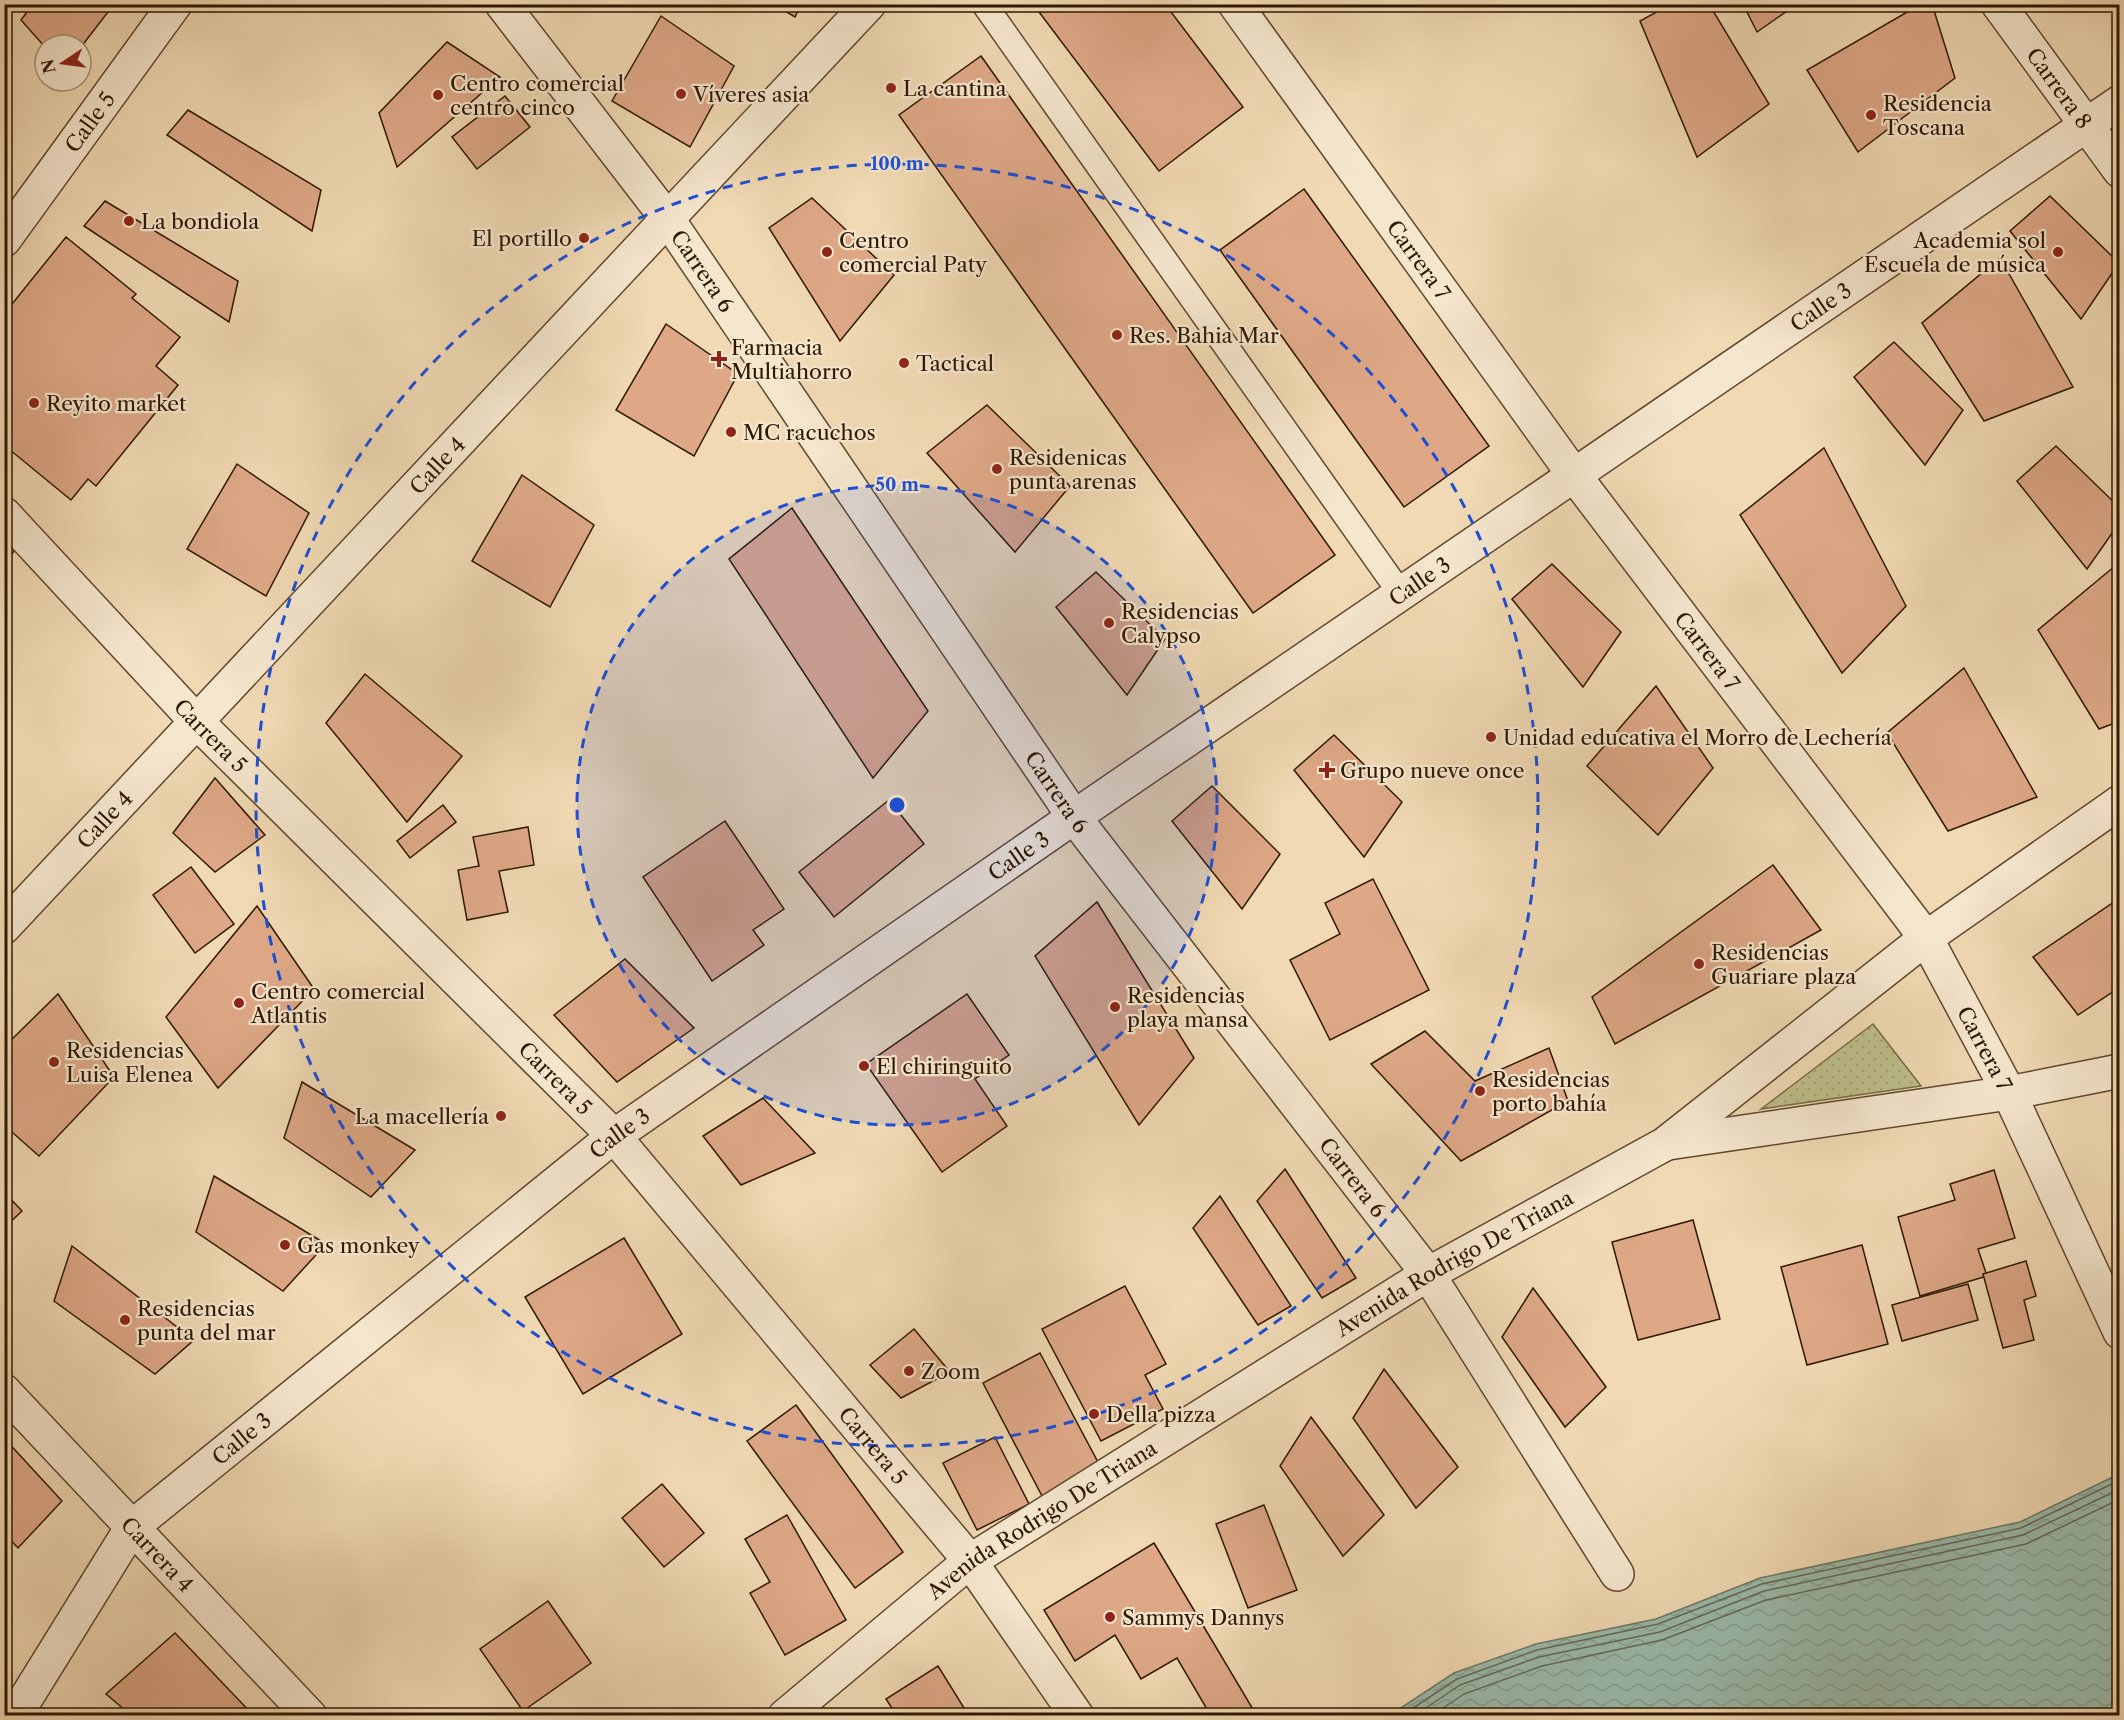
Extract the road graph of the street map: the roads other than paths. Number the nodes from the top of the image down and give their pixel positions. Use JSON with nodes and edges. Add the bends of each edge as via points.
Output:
{"nodes":[{"id":1,"x":175,"y":4,"type":"edge"},
{"id":2,"x":502,"y":4,"type":"edge"},
{"id":3,"x":869,"y":4,"type":"edge"},
{"id":4,"x":984,"y":4,"type":"edge"},
{"id":5,"x":1234,"y":4,"type":"edge"},
{"id":6,"x":1998,"y":4,"type":"edge"},
{"id":7,"x":2120,"y":102,"type":"edge"},
{"id":8,"x":2086,"y":125,"type":"junction"},
{"id":9,"x":2120,"y":171,"type":"edge"},
{"id":10,"x":669,"y":221,"type":"junction"},
{"id":11,"x":4,"y":240,"type":"edge"},
{"id":12,"x":1574,"y":475,"type":"junction"},
{"id":13,"x":4,"y":514,"type":"edge"},
{"id":14,"x":1401,"y":594,"type":"junction"},
{"id":15,"x":196,"y":721,"type":"junction"},
{"id":16,"x":2120,"y":802,"type":"edge"},
{"id":17,"x":1074,"y":817,"type":"junction"},
{"id":18,"x":4,"y":927,"type":"edge"},
{"id":19,"x":1926,"y":938,"type":"junction"},
{"id":20,"x":2120,"y":1071,"type":"edge"},
{"id":21,"x":2009,"y":1093,"type":"junction"},
{"id":22,"x":614,"y":1136,"type":"junction"},
{"id":23,"x":1665,"y":1144,"type":"junction"},
{"id":24,"x":1428,"y":1274,"type":"junction"},
{"id":25,"x":2120,"y":1332,"type":"edge"},
{"id":26,"x":4,"y":1391,"type":"edge"},
{"id":27,"x":132,"y":1527,"type":"junction"},
{"id":28,"x":970,"y":1561,"type":"junction"},
{"id":29,"x":1617,"y":1574,"type":"dead end"},
{"id":30,"x":27,"y":1710,"type":"edge"},
{"id":31,"x":310,"y":1716,"type":"edge"},
{"id":32,"x":785,"y":1716,"type":"edge"},
{"id":33,"x":1077,"y":1716,"type":"edge"}],
"edges":[{"from":1,"to":11,"type":"street","name":"Calle 5"},
{"from":2,"to":10,"type":"street","name":"Carrera 6"},
{"from":3,"to":10,"type":"street","name":"Calle 4"},
{"from":4,"to":14,"type":"lane"},
{"from":5,"to":12,"type":"street","name":"Carrera 7"},
{"from":6,"to":8,"type":"street","name":"Carrera 8"},
{"from":7,"to":8,"type":"street","name":"Calle 3"},
{"from":8,"to":9,"type":"street","name":"Carrera 8"},
{"from":8,"to":12,"type":"street","name":"Calle 3"},
{"from":10,"to":15,"type":"street","name":"Calle 4"},
{"from":10,"to":17,"type":"street","name":"Carrera 6"},
{"from":12,"to":14,"type":"street","name":"Calle 3"},
{"from":12,"to":19,"type":"street","name":"Carrera 7"},
{"from":13,"to":15,"type":"street","name":"Carrera 5"},
{"from":14,"to":17,"type":"street","name":"Calle 3"},
{"from":15,"to":18,"type":"street","name":"Calle 4"},
{"from":15,"to":22,"type":"street","name":"Carrera 5"},
{"from":16,"to":19,"type":"street","name":"Avenida Rodrigo De Triana"},
{"from":17,"to":22,"type":"street","name":"Calle 3"},
{"from":17,"to":24,"type":"street","name":"Carrera 6"},
{"from":19,"to":21,"type":"street","name":"Carrera 7"},
{"from":19,"to":23,"type":"street","name":"Avenida Rodrigo De Triana"},
{"from":20,"to":21,"type":"street"},
{"from":21,"to":23,"type":"street"},
{"from":21,"to":25,"type":"street","name":"Carrera 7"},
{"from":22,"to":27,"type":"street","name":"Calle 3"},
{"from":22,"to":28,"type":"street","name":"Carrera 5"},
{"from":23,"to":24,"type":"street","name":"Avenida Rodrigo De Triana"},
{"from":24,"to":28,"type":"street","name":"Avenida Rodrigo De Triana"},
{"from":24,"to":29,"type":"street","name":"Carrera 6"},
{"from":26,"to":27,"type":"street","name":"Carrera 4"},
{"from":27,"to":30,"type":"street","name":"Calle 3"},
{"from":27,"to":31,"type":"street","name":"Carrera 4"},
{"from":28,"to":32,"type":"street","name":"Avenida Rodrigo De Triana"},
{"from":28,"to":33,"type":"street","name":"Carrera 5"}]}
